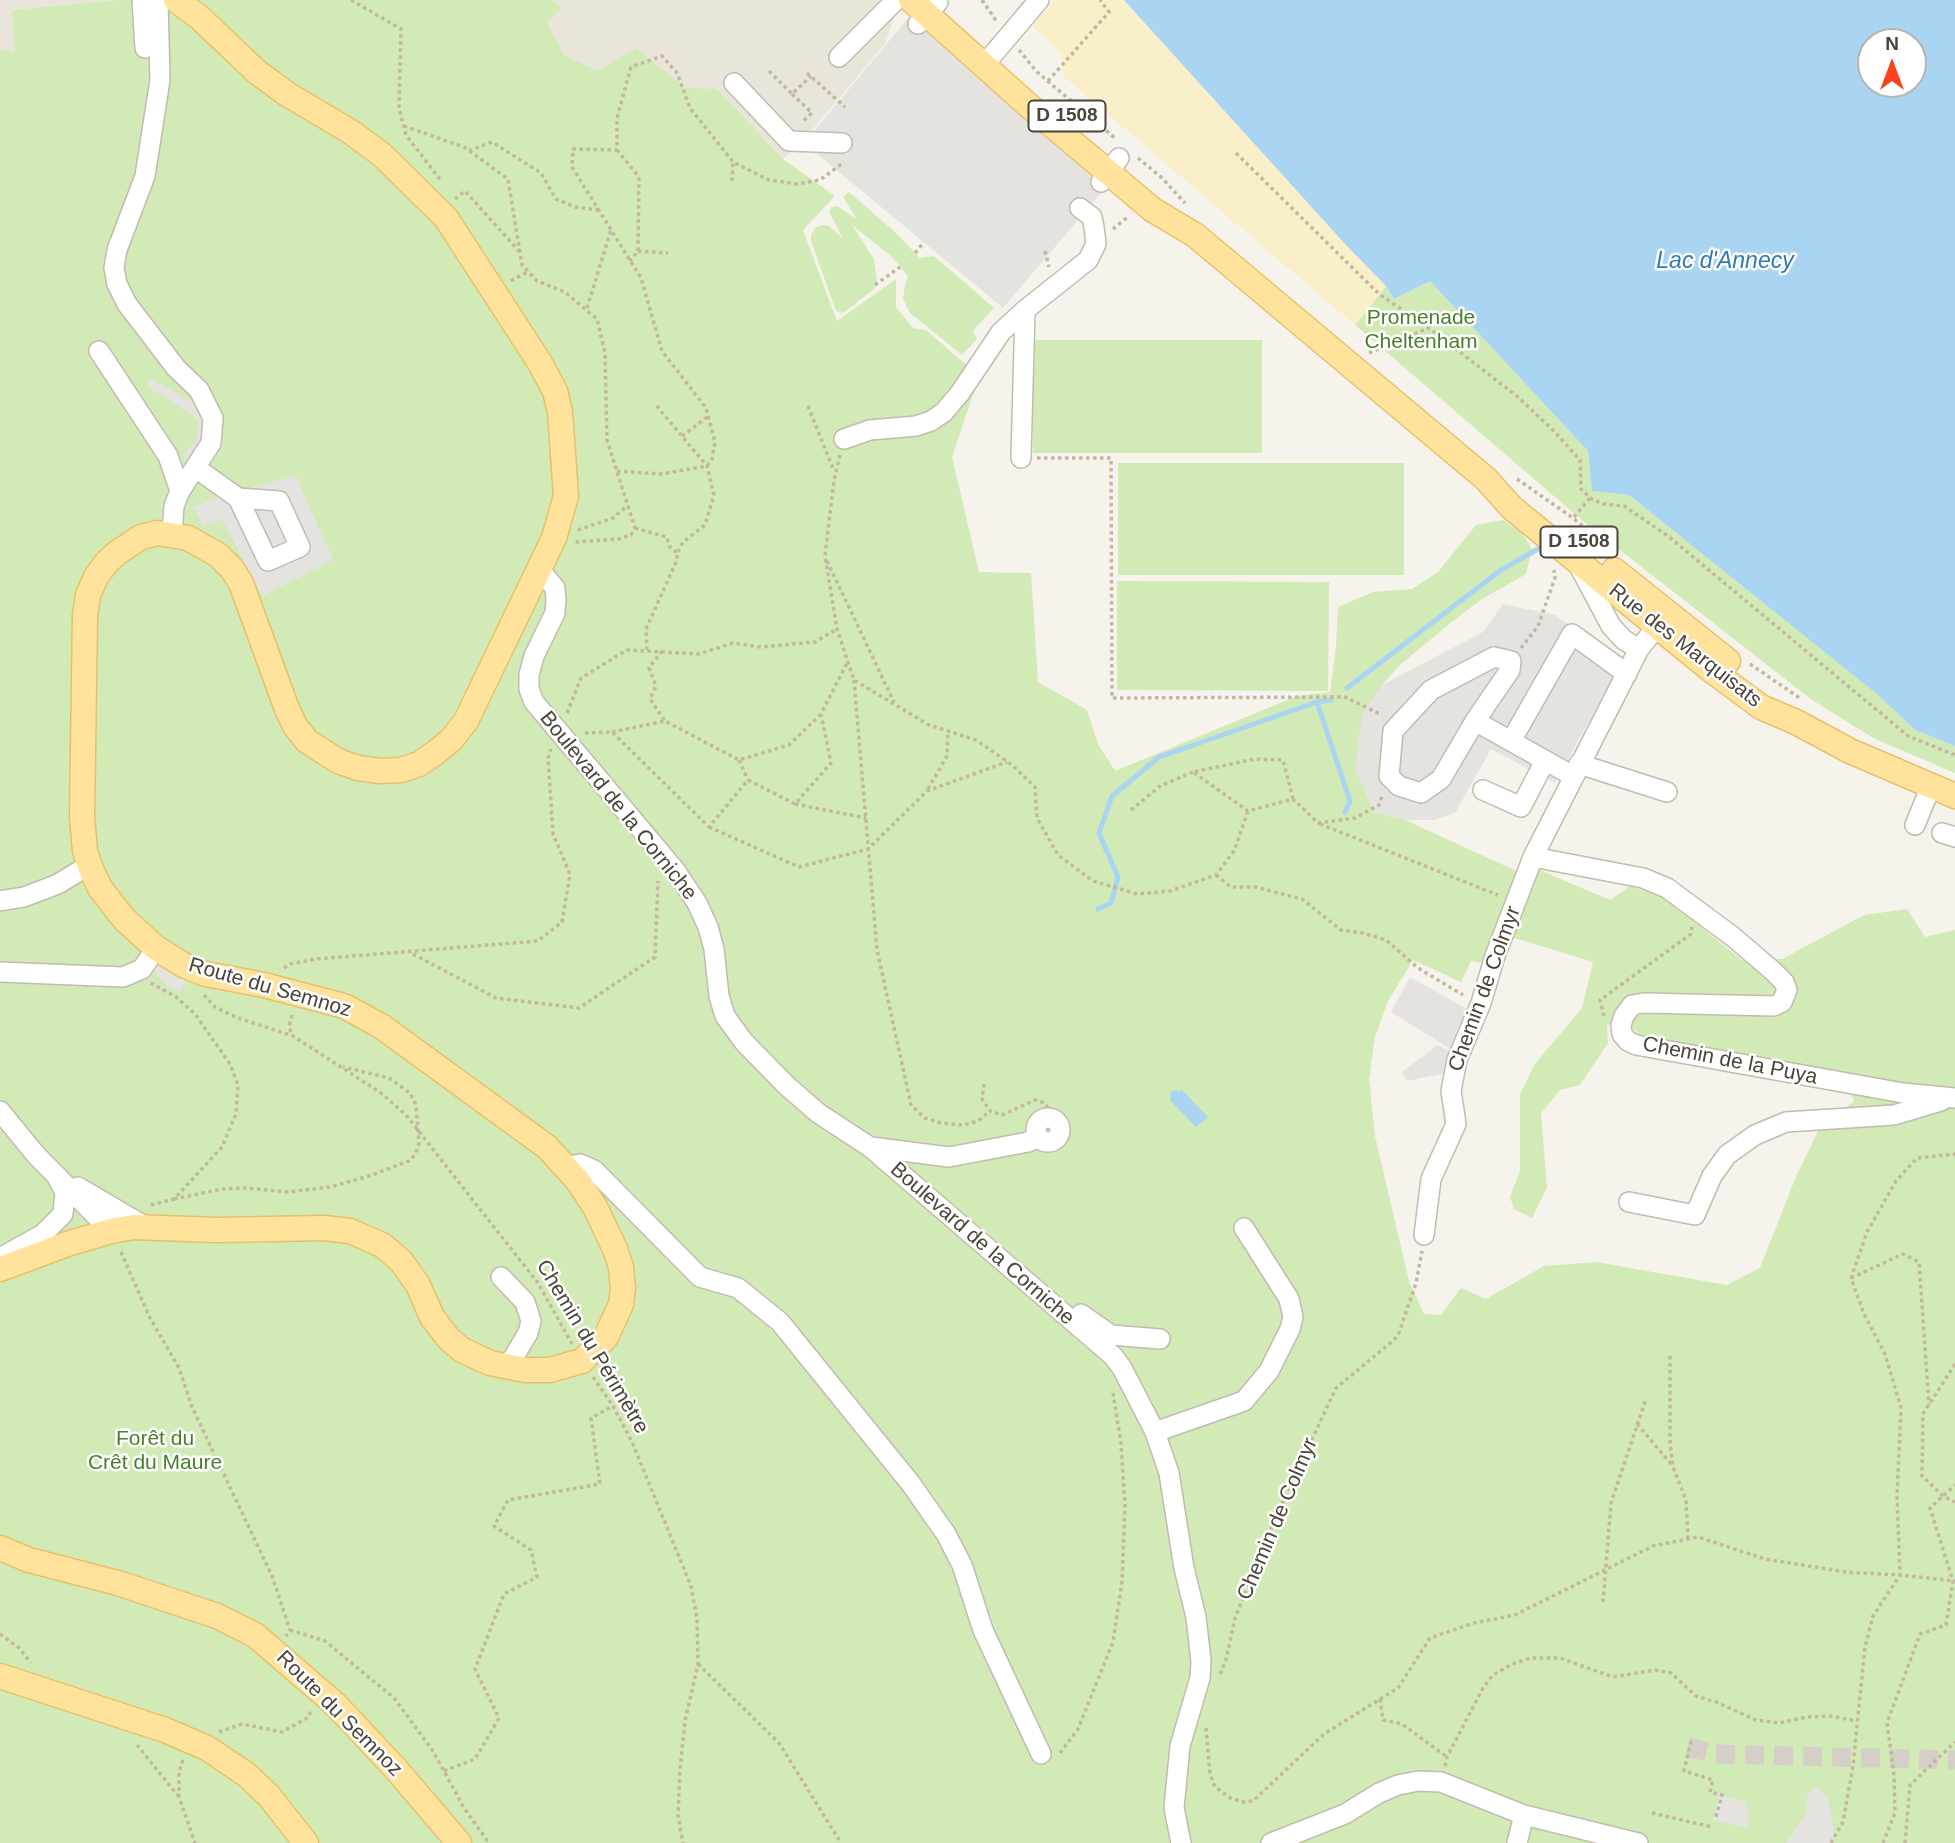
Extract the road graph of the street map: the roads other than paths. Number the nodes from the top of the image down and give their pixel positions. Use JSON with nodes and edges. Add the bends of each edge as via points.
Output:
{"nodes":[{"id":1,"x":142,"y":0,"type":"edge"},
{"id":2,"x":158,"y":0,"type":"edge"},
{"id":3,"x":176,"y":0,"type":"edge"},
{"id":4,"x":896,"y":0,"type":"edge"},
{"id":5,"x":1038,"y":0,"type":"edge"},
{"id":6,"x":926,"y":8,"type":"edge"},
{"id":7,"x":145,"y":48,"type":"dead end"},
{"id":8,"x":996,"y":52,"type":"junction"},
{"id":9,"x":839,"y":57,"type":"dead end"},
{"id":10,"x":734,"y":83,"type":"dead end"},
{"id":11,"x":843,"y":152,"type":"road end"},
{"id":12,"x":1116,"y":162,"type":"junction"},
{"id":13,"x":1080,"y":208,"type":"dead end"},
{"id":14,"x":1195,"y":235,"type":"junction"},
{"id":15,"x":1025,"y":310,"type":"junction"},
{"id":16,"x":99,"y":351,"type":"dead end"},
{"id":17,"x":844,"y":439,"type":"road end"},
{"id":18,"x":1021,"y":458,"type":"road end"},
{"id":19,"x":196,"y":468,"type":"junction"},
{"id":20,"x":1497,"y":475,"type":"junction"},
{"id":21,"x":180,"y":491,"type":"junction"},
{"id":22,"x":238,"y":498,"type":"dead end"},
{"id":23,"x":172,"y":534,"type":"junction"},
{"id":24,"x":1565,"y":563,"type":"junction"},
{"id":25,"x":540,"y":570,"type":"junction"},
{"id":26,"x":1663,"y":620,"type":"junction"},
{"id":27,"x":1639,"y":649,"type":"junction"},
{"id":28,"x":1627,"y":674,"type":"junction"},
{"id":29,"x":1475,"y":721,"type":"junction"},
{"id":30,"x":1511,"y":741,"type":"junction"},
{"id":31,"x":1545,"y":761,"type":"junction"},
{"id":32,"x":1576,"y":770,"type":"junction"},
{"id":33,"x":1931,"y":786,"type":"junction"},
{"id":34,"x":1483,"y":790,"type":"dead end"},
{"id":35,"x":1667,"y":792,"type":"dead end"},
{"id":36,"x":1955,"y":796,"type":"edge"},
{"id":37,"x":1915,"y":825,"type":"dead end"},
{"id":38,"x":1533,"y":857,"type":"junction"},
{"id":39,"x":91,"y":869,"type":"junction"},
{"id":40,"x":0,"y":901,"type":"edge"},
{"id":41,"x":156,"y":948,"type":"junction"},
{"id":42,"x":0,"y":972,"type":"edge"},
{"id":43,"x":1954,"y":1098,"type":"edge"},
{"id":44,"x":0,"y":1111,"type":"edge"},
{"id":45,"x":1054,"y":1119,"type":"road end"},
{"id":46,"x":870,"y":1147,"type":"junction"},
{"id":47,"x":567,"y":1167,"type":"junction"},
{"id":48,"x":55,"y":1175,"type":"junction"},
{"id":49,"x":1629,"y":1202,"type":"dead end"},
{"id":50,"x":116,"y":1221,"type":"junction"},
{"id":51,"x":1244,"y":1228,"type":"dead end"},
{"id":52,"x":1424,"y":1235,"type":"road end"},
{"id":53,"x":22,"y":1247,"type":"junction"},
{"id":54,"x":993,"y":1254,"type":"junction"},
{"id":55,"x":0,"y":1258,"type":"edge"},
{"id":56,"x":0,"y":1269,"type":"edge"},
{"id":57,"x":500,"y":1277,"type":"dead end"},
{"id":58,"x":1160,"y":1339,"type":"dead end"},
{"id":59,"x":507,"y":1368,"type":"junction"},
{"id":60,"x":1155,"y":1432,"type":"junction"},
{"id":61,"x":0,"y":1548,"type":"edge"},
{"id":62,"x":0,"y":1676,"type":"edge"},
{"id":63,"x":1041,"y":1754,"type":"road end"},
{"id":64,"x":1524,"y":1815,"type":"junction"},
{"id":65,"x":306,"y":1843,"type":"edge"},
{"id":66,"x":459,"y":1843,"type":"edge"},
{"id":67,"x":1181,"y":1843,"type":"edge"},
{"id":68,"x":1271,"y":1843,"type":"edge"},
{"id":69,"x":1517,"y":1843,"type":"edge"},
{"id":70,"x":1638,"y":1843,"type":"edge"}],
"edges":[{"from":1,"to":7,"type":"street"},
{"from":2,"to":19,"type":"street","via":[[160,80],[145,176],[114,268],[127,304],[176,368],[199,390],[213,418],[211,443]]},
{"from":3,"to":25,"type":"main road","via":[[267,79],[382,155],[446,218],[540,363],[560,412],[566,496],[563,542]]},
{"from":4,"to":9,"type":"street"},
{"from":5,"to":8,"type":"street"},
{"from":6,"to":8,"type":"main road","name":"Rue des Marquisats","number":"D 1508"},
{"from":8,"to":12,"type":"main road","name":"Rue des Marquisats","number":"D 1508","via":[[1028,105]]},
{"from":10,"to":11,"type":"street","via":[[789,141]]},
{"from":12,"to":14,"type":"main road","name":"Rue des Marquisats","number":"D 1508","via":[[1163,196]]},
{"from":12,"to":14,"type":"main road","name":"Rue des Marquisats","number":"D 1508","via":[[1144,202]]},
{"from":13,"to":15,"type":"street","via":[[1092,218],[1096,244],[1088,260]]},
{"from":14,"to":20,"type":"main road","name":"Rue des Marquisats","number":"D 1508"},
{"from":15,"to":17,"type":"street","via":[[1001,332],[944,412],[916,426],[870,430]]},
{"from":15,"to":18,"type":"street"},
{"from":16,"to":21,"type":"street","via":[[168,456]]},
{"from":19,"to":21,"type":"street"},
{"from":19,"to":22,"type":"street"},
{"from":20,"to":24,"type":"main road","name":"Rue des Marquisats","number":"D 1508","via":[[1512,508]]},
{"from":20,"to":26,"type":"main road","name":"Rue des Marquisats","number":"D 1508"},
{"from":21,"to":23,"type":"street"},
{"from":23,"to":25,"type":"main road","name":"Route du Semnoz","via":[[203,545],[232,569],[250,604],[287,709],[307,741],[338,761],[380,771],[419,764],[451,740],[466,721]]},
{"from":23,"to":39,"type":"main road","name":"Route du Semnoz","via":[[141,537],[117,554],[106,562],[88,595],[83,639],[82,817]]},
{"from":24,"to":26,"type":"main road","name":"Rue des Marquisats","number":"D 1508"},
{"from":24,"to":27,"type":"street","via":[[1611,626]]},
{"from":25,"to":46,"type":"street","name":"Boulevard de la Corniche","via":[[555,589],[556,600],[529,675],[534,702],[697,903],[714,949],[725,1016],[744,1042],[818,1112]]},
{"from":26,"to":27,"type":"street","name":"Chemin de Colmyr"},
{"from":26,"to":33,"type":"main road","name":"Rue des Marquisats","number":"D 1508","via":[[1850,751]]},
{"from":27,"to":28,"type":"street","name":"Chemin de Colmyr"},
{"from":28,"to":30,"type":"street","via":[[1572,635]]},
{"from":28,"to":32,"type":"street","name":"Chemin de Colmyr"},
{"from":29,"to":29,"type":"street","via":[[1441,779],[1421,793],[1399,786],[1389,776],[1393,730],[1432,691],[1493,657],[1511,661],[1510,670]]},
{"from":29,"to":30,"type":"street"},
{"from":30,"to":31,"type":"street"},
{"from":31,"to":32,"type":"street"},
{"from":31,"to":34,"type":"street","via":[[1521,807]]},
{"from":32,"to":35,"type":"street"},
{"from":32,"to":38,"type":"street","name":"Chemin de Colmyr"},
{"from":33,"to":36,"type":"main road","name":"Rue des Marquisats","number":"D 1508"},
{"from":33,"to":37,"type":"street"},
{"from":38,"to":43,"type":"street","name":"Chemin de la Puya","via":[[1643,878],[1667,888],[1773,971],[1787,990],[1782,1002],[1774,1006],[1632,1005],[1623,1016],[1622,1034],[1628,1041],[1903,1093]]},
{"from":38,"to":52,"type":"street","name":"Chemin de Colmyr","via":[[1457,1060],[1451,1091],[1456,1124],[1432,1180]]},
{"from":39,"to":40,"type":"street","via":[[24,897]]},
{"from":39,"to":41,"type":"main road","name":"Route du Semnoz","via":[[124,919]]},
{"from":41,"to":42,"type":"street","via":[[142,969],[123,977]]},
{"from":41,"to":47,"type":"main road","name":"Route du Semnoz","via":[[204,974],[344,1006],[382,1026],[516,1123]]},
{"from":43,"to":49,"type":"street","via":[[1894,1115],[1786,1122],[1755,1135],[1727,1155],[1695,1214]]},
{"from":44,"to":48,"type":"street"},
{"from":45,"to":46,"type":"street","via":[[1060,1127],[1058,1138],[1048,1142],[1039,1137],[949,1157]]},
{"from":46,"to":54,"type":"street","name":"Boulevard de la Corniche"},
{"from":47,"to":59,"type":"main road","name":"Route du Semnoz","via":[[595,1207],[615,1249],[621,1267],[621,1304],[606,1337],[582,1361],[550,1370]]},
{"from":47,"to":63,"type":"street","via":[[580,1164],[594,1170],[700,1277],[738,1288],[780,1322],[911,1484],[962,1565],[983,1630]]},
{"from":48,"to":50,"type":"street"},
{"from":48,"to":53,"type":"street","via":[[65,1192],[63,1214]]},
{"from":50,"to":53,"type":"street"},
{"from":50,"to":56,"type":"main road"},
{"from":50,"to":59,"type":"main road","via":[[216,1230],[350,1231],[382,1245],[401,1261],[449,1339],[473,1357]]},
{"from":51,"to":60,"type":"street","via":[[1289,1299],[1290,1329],[1269,1371],[1244,1401]]},
{"from":53,"to":55,"type":"street"},
{"from":54,"to":58,"type":"street","via":[[1111,1335]]},
{"from":54,"to":60,"type":"street","name":"Boulevard de la Corniche","via":[[1112,1356]]},
{"from":57,"to":59,"type":"street","via":[[525,1302],[531,1321]]},
{"from":60,"to":67,"type":"street","name":"Boulevard de la Corniche","via":[[1169,1473],[1201,1661],[1180,1746],[1174,1808]]},
{"from":61,"to":66,"type":"main road","name":"Route du Semnoz","via":[[217,1616],[255,1635],[315,1686],[395,1768]]},
{"from":62,"to":65,"type":"main road","via":[[192,1740],[247,1776]]},
{"from":64,"to":68,"type":"street","via":[[1441,1782],[1418,1781],[1398,1784],[1345,1814]]},
{"from":64,"to":69,"type":"street"},
{"from":64,"to":70,"type":"street"}]}
